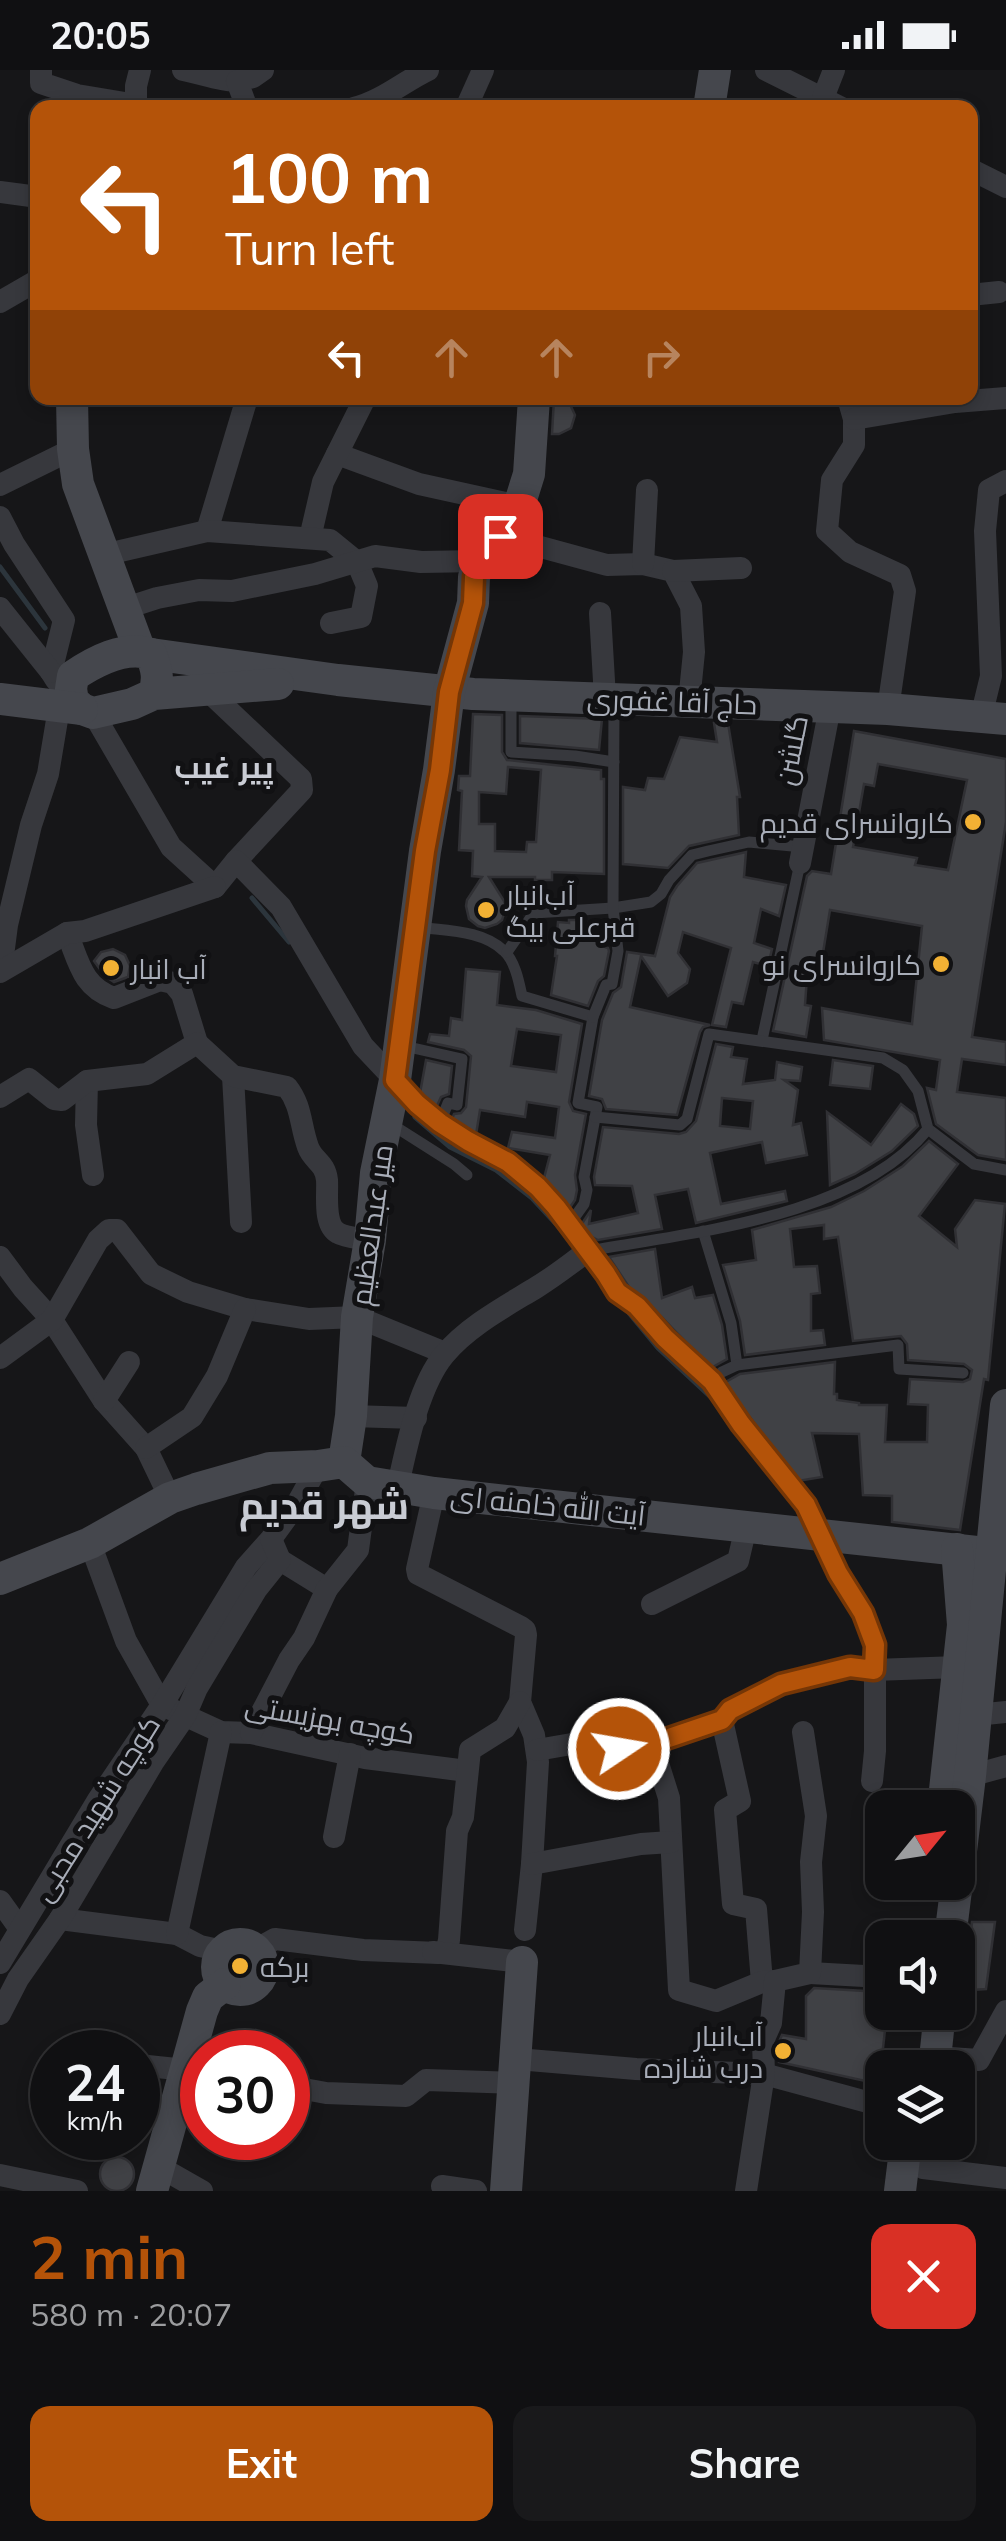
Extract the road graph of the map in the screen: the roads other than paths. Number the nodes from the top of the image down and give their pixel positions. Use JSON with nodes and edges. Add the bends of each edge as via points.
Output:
{"nodes":[{"id":1,"x":42,"y":70,"type":"edge"},
{"id":2,"x":140,"y":70,"type":"edge"},
{"id":3,"x":182,"y":70,"type":"edge"},
{"id":4,"x":263,"y":70,"type":"edge"},
{"id":5,"x":428,"y":70,"type":"edge"},
{"id":6,"x":483,"y":70,"type":"edge"},
{"id":7,"x":715,"y":70,"type":"edge"},
{"id":8,"x":766,"y":70,"type":"edge"},
{"id":9,"x":834,"y":70,"type":"edge"},
{"id":10,"x":209,"y":72,"type":"edge"},
{"id":11,"x":237,"y":81,"type":"junction"},
{"id":12,"x":104,"y":100,"type":"edge"},
{"id":13,"x":136,"y":100,"type":"edge"},
{"id":14,"x":244,"y":100,"type":"edge"},
{"id":15,"x":379,"y":100,"type":"edge"},
{"id":16,"x":470,"y":100,"type":"edge"},
{"id":17,"x":710,"y":100,"type":"edge"},
{"id":18,"x":827,"y":100,"type":"edge"},
{"id":19,"x":833,"y":100,"type":"edge"},
{"id":20,"x":978,"y":173,"type":"edge"},
{"id":21,"x":1006,"y":188,"type":"edge"},
{"id":22,"x":0,"y":192,"type":"edge"},
{"id":23,"x":30,"y":196,"type":"edge"},
{"id":24,"x":30,"y":285,"type":"edge"},
{"id":25,"x":1003,"y":288,"type":"edge"},
{"id":26,"x":978,"y":293,"type":"edge"},
{"id":27,"x":0,"y":302,"type":"edge"},
{"id":28,"x":1006,"y":398,"type":"edge"},
{"id":29,"x":978,"y":401,"type":"edge"},
{"id":30,"x":72,"y":405,"type":"edge"},
{"id":31,"x":245,"y":405,"type":"edge"},
{"id":32,"x":362,"y":405,"type":"edge"},
{"id":33,"x":534,"y":405,"type":"edge"},
{"id":34,"x":918,"y":405,"type":"edge"},
{"id":35,"x":851,"y":408,"type":"edge"},
{"id":36,"x":73,"y":449,"type":"junction"},
{"id":37,"x":337,"y":454,"type":"junction"},
{"id":38,"x":0,"y":485,"type":"edge"},
{"id":39,"x":998,"y":486,"type":"edge"},
{"id":40,"x":646,"y":490,"type":"dead end"},
{"id":41,"x":520,"y":506,"type":"junction"},
{"id":42,"x":0,"y":516,"type":"edge"},
{"id":43,"x":1006,"y":526,"type":"edge"},
{"id":44,"x":206,"y":531,"type":"junction"},
{"id":45,"x":310,"y":538,"type":"junction"},
{"id":46,"x":490,"y":548,"type":"junction"},
{"id":47,"x":358,"y":562,"type":"junction"},
{"id":48,"x":107,"y":563,"type":"junction"},
{"id":49,"x":644,"y":564,"type":"junction"},
{"id":50,"x":741,"y":568,"type":"dead end"},
{"id":51,"x":673,"y":571,"type":"junction"},
{"id":52,"x":0,"y":608,"type":"edge"},
{"id":53,"x":126,"y":608,"type":"junction"},
{"id":54,"x":600,"y":613,"type":"dead end"},
{"id":55,"x":331,"y":623,"type":"dead end"},
{"id":56,"x":134,"y":654,"type":"junction"},
{"id":57,"x":338,"y":680,"type":"junction"},
{"id":58,"x":207,"y":690,"type":"junction"},
{"id":59,"x":69,"y":692,"type":"junction"},
{"id":60,"x":449,"y":692,"type":"junction"},
{"id":61,"x":154,"y":694,"type":"junction"},
{"id":62,"x":0,"y":695,"type":"edge"},
{"id":63,"x":511,"y":695,"type":"junction"},
{"id":64,"x":610,"y":699,"type":"junction"},
{"id":65,"x":689,"y":702,"type":"junction"},
{"id":66,"x":830,"y":707,"type":"junction"},
{"id":67,"x":888,"y":709,"type":"junction"},
{"id":68,"x":994,"y":718,"type":"edge"},
{"id":69,"x":614,"y":762,"type":"junction"},
{"id":70,"x":801,"y":855,"type":"junction"},
{"id":71,"x":236,"y":861,"type":"junction"},
{"id":72,"x":216,"y":886,"type":"junction"},
{"id":73,"x":613,"y":908,"type":"junction"},
{"id":74,"x":415,"y":927,"type":"junction"},
{"id":75,"x":67,"y":933,"type":"junction"},
{"id":76,"x":507,"y":952,"type":"junction"},
{"id":77,"x":1,"y":972,"type":"edge"},
{"id":78,"x":593,"y":1017,"type":"junction"},
{"id":79,"x":762,"y":1040,"type":"junction"},
{"id":80,"x":197,"y":1043,"type":"junction"},
{"id":81,"x":400,"y":1045,"type":"junction"},
{"id":82,"x":233,"y":1076,"type":"junction"},
{"id":83,"x":395,"y":1080,"type":"junction"},
{"id":84,"x":87,"y":1081,"type":"junction"},
{"id":85,"x":0,"y":1097,"type":"edge"},
{"id":86,"x":594,"y":1116,"type":"junction"},
{"id":87,"x":386,"y":1121,"type":"junction"},
{"id":88,"x":440,"y":1123,"type":"junction"},
{"id":89,"x":928,"y":1129,"type":"junction"},
{"id":90,"x":468,"y":1141,"type":"junction"},
{"id":91,"x":454,"y":1164,"type":"junction"},
{"id":92,"x":1006,"y":1170,"type":"edge"},
{"id":93,"x":466,"y":1174,"type":"dead end"},
{"id":94,"x":93,"y":1175,"type":"dead end"},
{"id":95,"x":241,"y":1222,"type":"dead end"},
{"id":96,"x":569,"y":1225,"type":"junction"},
{"id":97,"x":703,"y":1231,"type":"junction"},
{"id":98,"x":370,"y":1240,"type":"junction"},
{"id":99,"x":588,"y":1252,"type":"junction"},
{"id":100,"x":0,"y":1257,"type":"edge"},
{"id":101,"x":246,"y":1309,"type":"junction"},
{"id":102,"x":357,"y":1317,"type":"junction"},
{"id":103,"x":52,"y":1320,"type":"junction"},
{"id":104,"x":445,"y":1354,"type":"junction"},
{"id":105,"x":0,"y":1358,"type":"edge"},
{"id":106,"x":129,"y":1362,"type":"dead end"},
{"id":107,"x":737,"y":1365,"type":"junction"},
{"id":108,"x":964,"y":1373,"type":"dead end"},
{"id":109,"x":712,"y":1381,"type":"junction"},
{"id":110,"x":104,"y":1401,"type":"junction"},
{"id":111,"x":351,"y":1416,"type":"junction"},
{"id":112,"x":416,"y":1418,"type":"junction"},
{"id":113,"x":1005,"y":1425,"type":"edge"},
{"id":114,"x":146,"y":1448,"type":"junction"},
{"id":115,"x":357,"y":1474,"type":"junction"},
{"id":116,"x":434,"y":1493,"type":"junction"},
{"id":117,"x":170,"y":1498,"type":"junction"},
{"id":118,"x":746,"y":1526,"type":"junction"},
{"id":119,"x":820,"y":1535,"type":"junction"},
{"id":120,"x":90,"y":1543,"type":"junction"},
{"id":121,"x":957,"y":1549,"type":"junction"},
{"id":122,"x":276,"y":1550,"type":"junction"},
{"id":123,"x":998,"y":1554,"type":"edge"},
{"id":124,"x":0,"y":1579,"type":"edge"},
{"id":125,"x":327,"y":1589,"type":"junction"},
{"id":126,"x":652,"y":1604,"type":"dead end"},
{"id":127,"x":974,"y":1611,"type":"junction"},
{"id":128,"x":958,"y":1667,"type":"junction"},
{"id":129,"x":874,"y":1670,"type":"junction"},
{"id":130,"x":520,"y":1702,"type":"junction"},
{"id":131,"x":162,"y":1704,"type":"junction"},
{"id":132,"x":991,"y":1713,"type":"edge"},
{"id":133,"x":185,"y":1716,"type":"junction"},
{"id":134,"x":722,"y":1720,"type":"junction"},
{"id":135,"x":221,"y":1732,"type":"junction"},
{"id":136,"x":251,"y":1732,"type":"junction"},
{"id":137,"x":802,"y":1732,"type":"dead end"},
{"id":138,"x":660,"y":1741,"type":"junction"},
{"id":139,"x":537,"y":1750,"type":"junction"},
{"id":140,"x":350,"y":1754,"type":"junction"},
{"id":141,"x":1006,"y":1766,"type":"edge"},
{"id":142,"x":467,"y":1771,"type":"junction"},
{"id":143,"x":970,"y":1776,"type":"junction"},
{"id":144,"x":872,"y":1780,"type":"dead end"},
{"id":145,"x":945,"y":1790,"type":"edge"},
{"id":146,"x":968,"y":1790,"type":"edge"},
{"id":147,"x":334,"y":1837,"type":"dead end"},
{"id":148,"x":672,"y":1842,"type":"junction"},
{"id":149,"x":532,"y":1864,"type":"junction"},
{"id":150,"x":0,"y":1901,"type":"edge"},
{"id":151,"x":60,"y":1920,"type":"junction"},
{"id":152,"x":20,"y":1929,"type":"junction"},
{"id":153,"x":176,"y":1934,"type":"junction"},
{"id":154,"x":523,"y":1946,"type":"junction"},
{"id":155,"x":239,"y":1950,"type":"junction"},
{"id":156,"x":436,"y":1952,"type":"junction"},
{"id":157,"x":0,"y":1963,"type":"edge"},
{"id":158,"x":810,"y":1973,"type":"junction"},
{"id":159,"x":865,"y":1976,"type":"edge"},
{"id":160,"x":768,"y":1982,"type":"junction"},
{"id":161,"x":1006,"y":2011,"type":"edge"},
{"id":162,"x":0,"y":2014,"type":"edge"},
{"id":163,"x":199,"y":2030,"type":"edge"},
{"id":164,"x":975,"y":2060,"type":"edge"},
{"id":165,"x":516,"y":2071,"type":"junction"},
{"id":166,"x":764,"y":2074,"type":"junction"},
{"id":167,"x":310,"y":2090,"type":"edge"},
{"id":168,"x":865,"y":2101,"type":"edge"},
{"id":169,"x":180,"y":2109,"type":"edge"},
{"id":170,"x":914,"y":2172,"type":"edge"},
{"id":171,"x":0,"y":2175,"type":"edge"},
{"id":172,"x":155,"y":2178,"type":"edge"},
{"id":173,"x":1006,"y":2178,"type":"edge"},
{"id":174,"x":442,"y":2186,"type":"dead end"},
{"id":175,"x":78,"y":2191,"type":"edge"},
{"id":176,"x":202,"y":2191,"type":"edge"},
{"id":177,"x":476,"y":2191,"type":"edge"},
{"id":178,"x":506,"y":2191,"type":"edge"},
{"id":179,"x":746,"y":2191,"type":"edge"}],
"edges":[{"from":1,"to":12,"type":"street","via":[[40,83]]},
{"from":2,"to":13,"type":"street"},
{"from":3,"to":10,"type":"street"},
{"from":4,"to":11,"type":"street"},
{"from":5,"to":15,"type":"street"},
{"from":6,"to":16,"type":"street"},
{"from":7,"to":17,"type":"main road"},
{"from":8,"to":18,"type":"street"},
{"from":9,"to":19,"type":"street"},
{"from":10,"to":11,"type":"street"},
{"from":11,"to":14,"type":"street"},
{"from":20,"to":21,"type":"street"},
{"from":22,"to":23,"type":"street"},
{"from":24,"to":27,"type":"street"},
{"from":25,"to":26,"type":"street"},
{"from":28,"to":29,"type":"street"},
{"from":30,"to":36,"type":"main road"},
{"from":31,"to":44,"type":"street"},
{"from":32,"to":37,"type":"street"},
{"from":33,"to":41,"type":"main road","via":[[530,474]]},
{"from":34,"to":35,"type":"street"},
{"from":35,"to":67,"type":"street","via":[[854,445],[832,480],[826,531],[850,552],[900,575],[905,591]]},
{"from":36,"to":38,"type":"street"},
{"from":36,"to":48,"type":"main road","via":[[78,484]]},
{"from":37,"to":41,"type":"street","via":[[418,484]]},
{"from":37,"to":45,"type":"street"},
{"from":39,"to":43,"type":"street"},
{"from":39,"to":68,"type":"street","via":[[985,531]]},
{"from":40,"to":49,"type":"street"},
{"from":41,"to":46,"type":"main road"},
{"from":42,"to":59,"type":"street","via":[[64,620]]},
{"from":44,"to":45,"type":"street"},
{"from":44,"to":48,"type":"street"},
{"from":45,"to":47,"type":"street","via":[[330,540]]},
{"from":46,"to":47,"type":"street","via":[[422,562],[374,556]]},
{"from":46,"to":49,"type":"street"},
{"from":46,"to":60,"type":"main road","name":"میر عبدالعظیم","via":[[474,577]]},
{"from":47,"to":53,"type":"street"},
{"from":47,"to":55,"type":"street","via":[[367,586],[361,617]]},
{"from":48,"to":53,"type":"main road"},
{"from":48,"to":56,"type":"main road"},
{"from":49,"to":51,"type":"street"},
{"from":50,"to":51,"type":"street"},
{"from":51,"to":65,"type":"street","via":[[691,606]]},
{"from":52,"to":59,"type":"street"},
{"from":53,"to":56,"type":"main road"},
{"from":54,"to":64,"type":"street"},
{"from":56,"to":57,"type":"main road","name":"حاج آقا غفوری"},
{"from":56,"to":59,"type":"main road"},
{"from":56,"to":61,"type":"main road","via":[[158,679]]},
{"from":57,"to":58,"type":"main road","name":"حاج آقا غفوری"},
{"from":57,"to":60,"type":"main road","name":"حاج آقا غفوری"},
{"from":58,"to":61,"type":"main road","name":"حاج آقا غفوری"},
{"from":58,"to":71,"type":"street","via":[[301,778],[302,790]]},
{"from":59,"to":61,"type":"main road","name":"حاج آقا غفوری","via":[[132,704]]},
{"from":59,"to":62,"type":"main road","name":"حاج آقا غفوری"},
{"from":59,"to":72,"type":"street","via":[[171,847]]},
{"from":59,"to":77,"type":"street","via":[[31,825]]},
{"from":60,"to":63,"type":"main road","name":"حاج آقا غفوری"},
{"from":60,"to":74,"type":"main road","name":"میر عبدالعظیم"},
{"from":63,"to":64,"type":"main road","name":"حاج آقا غفوری"},
{"from":63,"to":69,"type":"lane","via":[[512,752]]},
{"from":64,"to":65,"type":"main road","name":"حاج آقا غفوری"},
{"from":64,"to":69,"type":"lane"},
{"from":65,"to":66,"type":"main road","name":"حاج آقا غفوری"},
{"from":66,"to":67,"type":"main road","name":"حاج آقا غفوری"},
{"from":66,"to":70,"type":"street","name":"گلشن"},
{"from":67,"to":68,"type":"main road","name":"حاج آقا غفوری"},
{"from":69,"to":73,"type":"lane"},
{"from":70,"to":73,"type":"lane","via":[[750,842],[692,855],[650,902]]},
{"from":70,"to":79,"type":"lane","name":"گلشن"},
{"from":71,"to":72,"type":"street"},
{"from":71,"to":83,"type":"street","via":[[281,906],[363,1046]]},
{"from":72,"to":75,"type":"street"},
{"from":73,"to":76,"type":"lane","via":[[534,914]]},
{"from":73,"to":78,"type":"lane","via":[[618,951],[612,984]]},
{"from":74,"to":76,"type":"lane","via":[[484,938]]},
{"from":74,"to":81,"type":"main road","name":"میر عبدالعظیم"},
{"from":75,"to":77,"type":"street"},
{"from":75,"to":80,"type":"street","via":[[86,979],[100,993],[114,998],[160,980],[173,982]]},
{"from":76,"to":78,"type":"lane","via":[[522,996]]},
{"from":78,"to":86,"type":"lane","via":[[578,1102],[597,1108]]},
{"from":79,"to":86,"type":"lane","via":[[709,1034],[687,1119],[680,1124]]},
{"from":79,"to":89,"type":"lane","via":[[883,1058],[903,1070],[918,1092]]},
{"from":80,"to":82,"type":"street"},
{"from":80,"to":84,"type":"street","via":[[147,1074]]},
{"from":81,"to":83,"type":"main road","name":"میر عبدالعظیم"},
{"from":81,"to":88,"type":"lane","via":[[462,1059],[457,1104],[448,1103]]},
{"from":82,"to":95,"type":"street"},
{"from":82,"to":98,"type":"street","via":[[288,1087],[309,1152],[323,1165],[333,1229]]},
{"from":83,"to":87,"type":"main road","name":"میر عبدالعظیم"},
{"from":83,"to":88,"type":"lane"},
{"from":84,"to":85,"type":"street","via":[[62,1100],[29,1079]]},
{"from":84,"to":94,"type":"street"},
{"from":86,"to":96,"type":"lane","via":[[584,1204]]},
{"from":87,"to":91,"type":"lane"},
{"from":87,"to":98,"type":"main road","name":"میر عبدالعظیم"},
{"from":88,"to":90,"type":"lane"},
{"from":89,"to":92,"type":"lane","via":[[974,1164]]},
{"from":89,"to":97,"type":"lane","via":[[890,1166],[829,1198]]},
{"from":90,"to":91,"type":"lane"},
{"from":90,"to":96,"type":"lane","via":[[508,1162]]},
{"from":91,"to":93,"type":"lane"},
{"from":96,"to":99,"type":"lane"},
{"from":97,"to":99,"type":"lane"},
{"from":97,"to":107,"type":"lane"},
{"from":98,"to":102,"type":"main road","name":"میر عبدالعظیم"},
{"from":99,"to":104,"type":"street"},
{"from":99,"to":109,"type":"lane","via":[[617,1292]]},
{"from":100,"to":103,"type":"street"},
{"from":101,"to":102,"type":"street","via":[[309,1319]]},
{"from":101,"to":103,"type":"street","via":[[151,1274],[117,1230],[109,1230]]},
{"from":101,"to":114,"type":"street","via":[[192,1417]]},
{"from":102,"to":104,"type":"street"},
{"from":102,"to":111,"type":"main road","name":"میر عبدالعظیم"},
{"from":103,"to":105,"type":"street"},
{"from":103,"to":110,"type":"street"},
{"from":104,"to":112,"type":"street"},
{"from":106,"to":110,"type":"street"},
{"from":107,"to":108,"type":"lane","via":[[898,1346],[899,1369]]},
{"from":107,"to":109,"type":"lane"},
{"from":109,"to":119,"type":"lane","via":[[806,1505]]},
{"from":110,"to":114,"type":"street"},
{"from":111,"to":112,"type":"street"},
{"from":111,"to":115,"type":"main road","name":"میر عبدالعظیم"},
{"from":112,"to":115,"type":"street"},
{"from":113,"to":123,"type":"main road"},
{"from":114,"to":117,"type":"street"},
{"from":115,"to":116,"type":"main road","name":"آیت الله خامنه ای"},
{"from":115,"to":117,"type":"main road","name":"آیت الله خامنه ای","via":[[270,1468]]},
{"from":115,"to":122,"type":"street","via":[[298,1502]]},
{"from":115,"to":125,"type":"street","via":[[358,1550]]},
{"from":116,"to":118,"type":"main road","name":"آیت الله خامنه ای"},
{"from":116,"to":130,"type":"street","via":[[418,1574],[525,1630]]},
{"from":117,"to":120,"type":"main road","name":"آیت الله خامنه ای"},
{"from":118,"to":119,"type":"main road","name":"آیت الله خامنه ای"},
{"from":118,"to":126,"type":"street","via":[[738,1561]]},
{"from":119,"to":121,"type":"main road","name":"آیت الله خامنه ای"},
{"from":119,"to":129,"type":"street","via":[[863,1613],[875,1645]]},
{"from":120,"to":124,"type":"main road","name":"آیت الله خامنه ای"},
{"from":120,"to":131,"type":"street","via":[[126,1641]]},
{"from":121,"to":123,"type":"main road","name":"آیت الله خامنه ای"},
{"from":121,"to":127,"type":"main road"},
{"from":122,"to":125,"type":"street"},
{"from":122,"to":131,"type":"street","name":"کوچه شهید محبی","via":[[246,1566]]},
{"from":122,"to":133,"type":"street"},
{"from":123,"to":127,"type":"main road"},
{"from":125,"to":136,"type":"street"},
{"from":127,"to":128,"type":"main road"},
{"from":127,"to":132,"type":"main road"},
{"from":128,"to":129,"type":"street"},
{"from":128,"to":145,"type":"main road"},
{"from":129,"to":134,"type":"street","via":[[850,1667],[781,1684]]},
{"from":129,"to":144,"type":"street"},
{"from":130,"to":139,"type":"street"},
{"from":130,"to":142,"type":"street","via":[[506,1728],[470,1750]]},
{"from":131,"to":133,"type":"street","name":"کوچه بهزیستی"},
{"from":131,"to":152,"type":"street","name":"کوچه شهید محبی"},
{"from":132,"to":143,"type":"main road"},
{"from":133,"to":135,"type":"street","name":"کوچه بهزیستی"},
{"from":133,"to":151,"type":"street"},
{"from":134,"to":138,"type":"street"},
{"from":134,"to":160,"type":"street","via":[[740,1801],[726,1810],[733,1904],[756,1908]]},
{"from":135,"to":136,"type":"street","name":"کوچه بهزیستی"},
{"from":135,"to":153,"type":"street"},
{"from":136,"to":140,"type":"street","name":"کوچه بهزیستی"},
{"from":137,"to":158,"type":"street","via":[[816,1816]]},
{"from":138,"to":139,"type":"street","via":[[619,1749],[612,1738]]},
{"from":138,"to":148,"type":"street","via":[[656,1757],[669,1798]]},
{"from":139,"to":149,"type":"street"},
{"from":140,"to":142,"type":"street","name":"کوچه بهزیستی"},
{"from":140,"to":147,"type":"street"},
{"from":141,"to":143,"type":"street"},
{"from":142,"to":156,"type":"street","via":[[450,1940]]},
{"from":143,"to":146,"type":"main road"},
{"from":148,"to":149,"type":"street"},
{"from":148,"to":160,"type":"street","via":[[679,1990],[716,2001]]},
{"from":149,"to":154,"type":"street"},
{"from":150,"to":152,"type":"street"},
{"from":151,"to":153,"type":"street"},
{"from":151,"to":162,"type":"street"},
{"from":152,"to":157,"type":"street","name":"کوچه شهید محبی"},
{"from":153,"to":155,"type":"street","via":[[200,1946]]},
{"from":154,"to":156,"type":"street"},
{"from":154,"to":165,"type":"main road"},
{"from":155,"to":156,"type":"street","via":[[275,1940]]},
{"from":155,"to":163,"type":"main road","via":[[218,1959],[225,1984],[208,1997]]},
{"from":158,"to":159,"type":"street"},
{"from":158,"to":160,"type":"street"},
{"from":160,"to":166,"type":"street"},
{"from":161,"to":164,"type":"street"},
{"from":165,"to":166,"type":"street"},
{"from":165,"to":167,"type":"street","via":[[426,2080],[406,2096]]},
{"from":165,"to":178,"type":"main road"},
{"from":166,"to":168,"type":"street"},
{"from":166,"to":179,"type":"street"},
{"from":169,"to":172,"type":"main road"},
{"from":170,"to":173,"type":"street"},
{"from":171,"to":175,"type":"street"},
{"from":172,"to":176,"type":"street"},
{"from":174,"to":177,"type":"street"}]}
